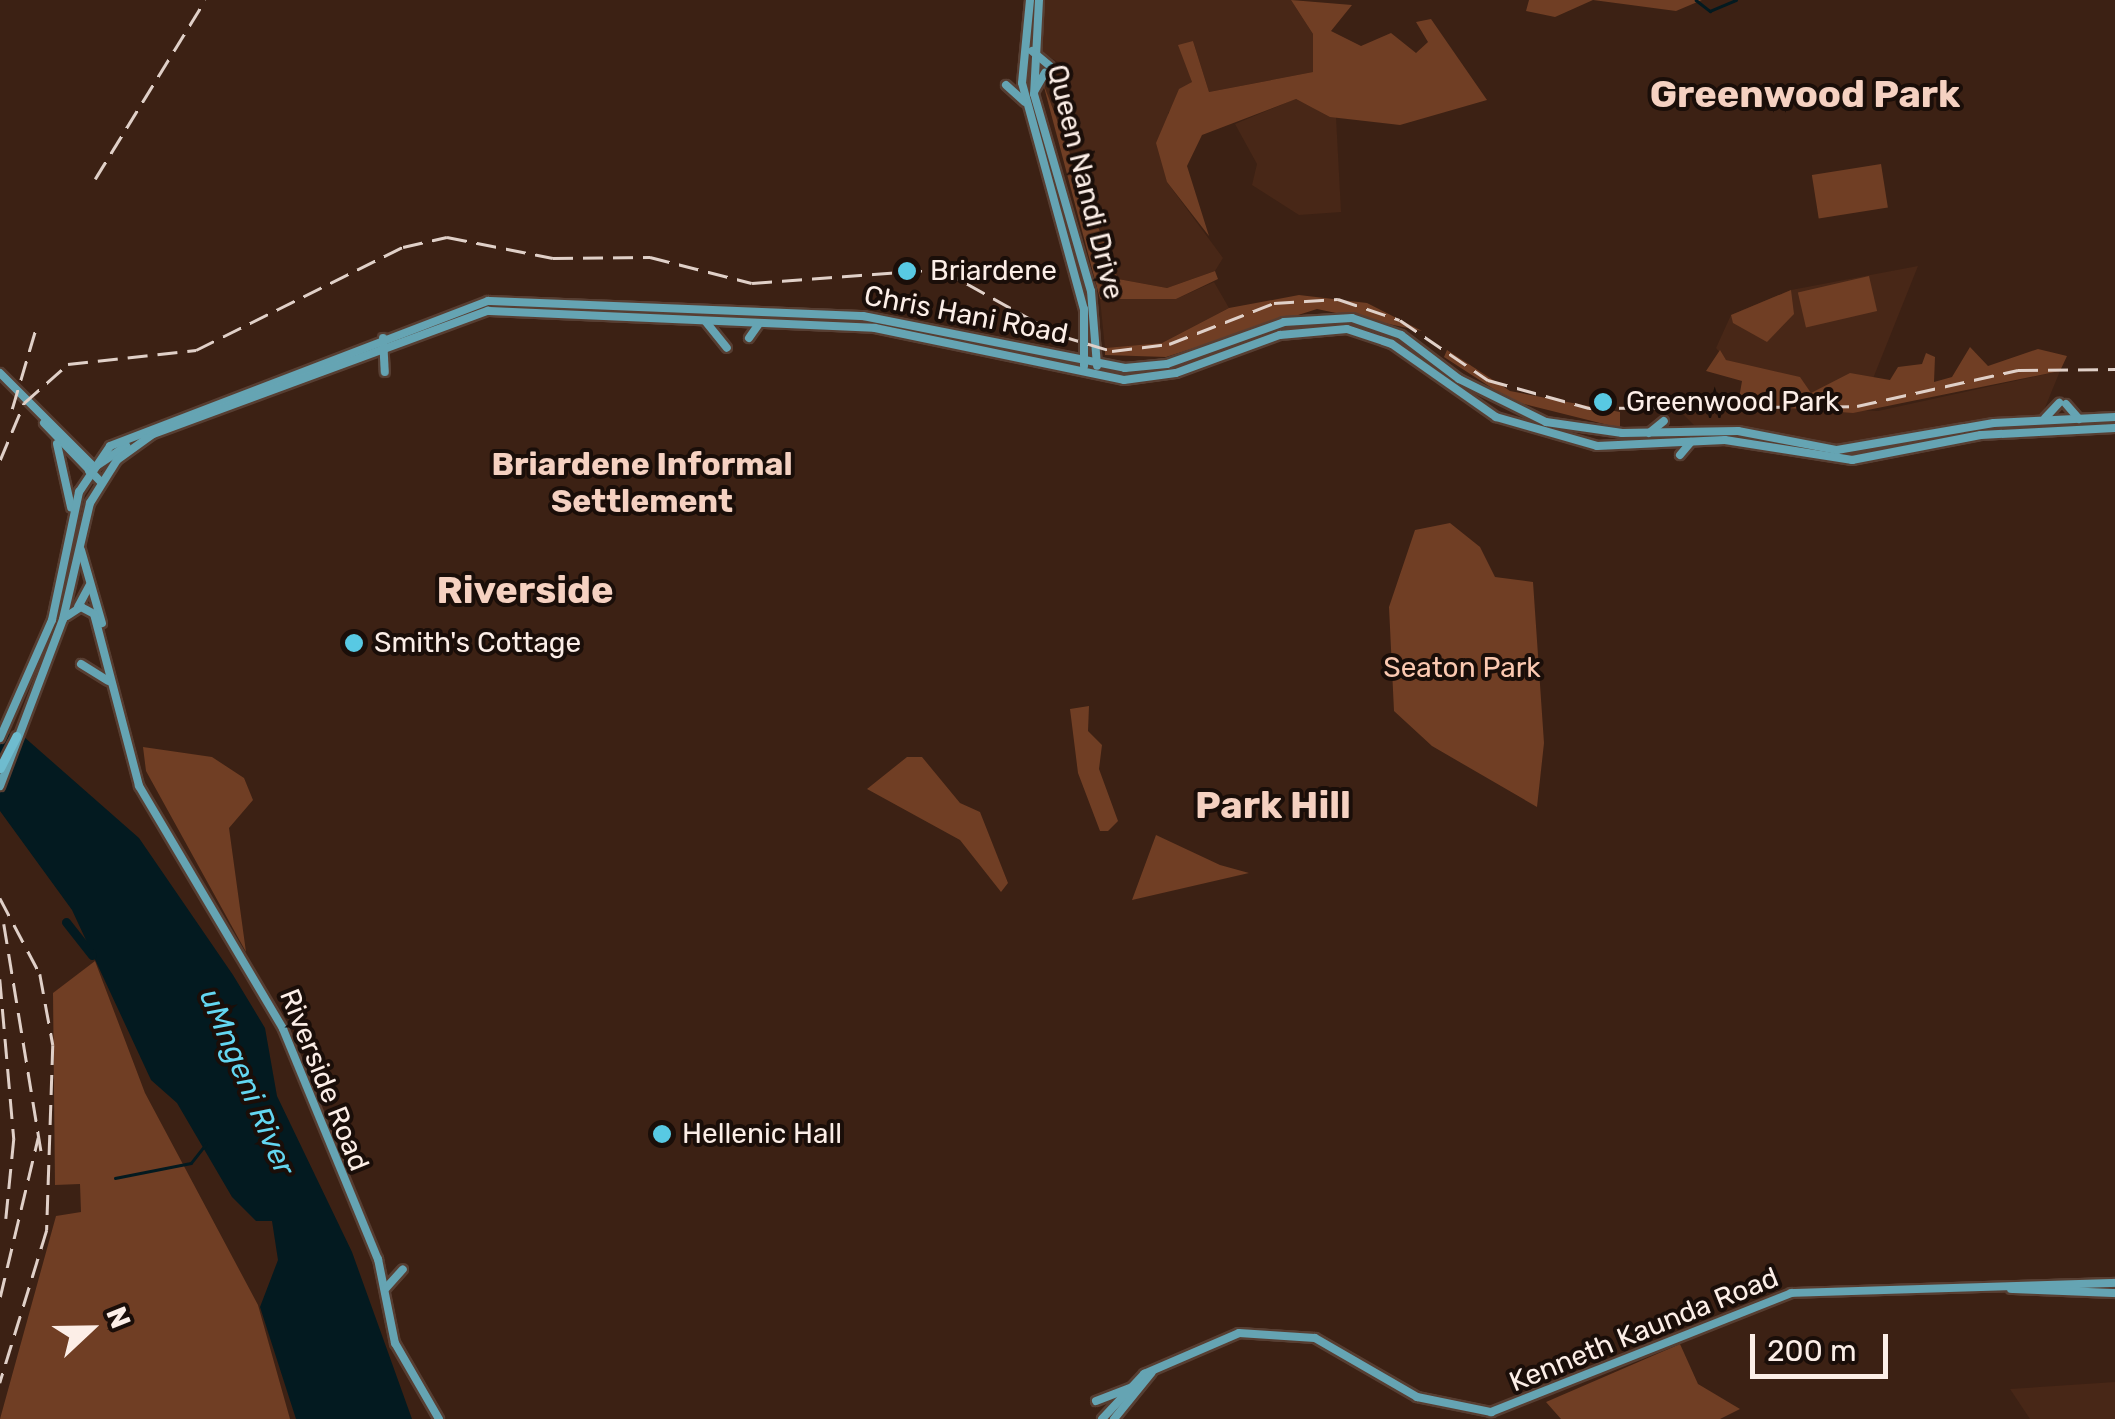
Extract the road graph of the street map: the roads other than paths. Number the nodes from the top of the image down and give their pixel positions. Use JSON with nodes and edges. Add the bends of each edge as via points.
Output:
{"nodes":[{"id":1,"x":1030,"y":0,"type":"edge"},
{"id":2,"x":1039,"y":0,"type":"edge"},
{"id":3,"x":1030,"y":46,"type":"junction"},
{"id":4,"x":1006,"y":85,"type":"dead end"},
{"id":5,"x":1034,"y":94,"type":"junction"},
{"id":6,"x":1027,"y":106,"type":"junction"},
{"id":7,"x":1326,"y":316,"type":"junction"},
{"id":8,"x":706,"y":322,"type":"junction"},
{"id":9,"x":758,"y":324,"type":"junction"},
{"id":10,"x":407,"y":329,"type":"junction"},
{"id":11,"x":1329,"y":332,"type":"junction"},
{"id":12,"x":416,"y":337,"type":"junction"},
{"id":13,"x":383,"y":338,"type":"junction"},
{"id":14,"x":749,"y":338,"type":"dead end"},
{"id":15,"x":1232,"y":340,"type":"junction"},
{"id":16,"x":726,"y":348,"type":"dead end"},
{"id":17,"x":387,"y":352,"type":"junction"},
{"id":18,"x":1227,"y":354,"type":"junction"},
{"id":19,"x":402,"y":359,"type":"dead end"},
{"id":20,"x":1084,"y":362,"type":"junction"},
{"id":21,"x":1097,"y":364,"type":"junction"},
{"id":22,"x":0,"y":372,"type":"edge"},
{"id":23,"x":385,"y":372,"type":"dead end"},
{"id":24,"x":1083,"y":372,"type":"junction"},
{"id":25,"x":1096,"y":375,"type":"junction"},
{"id":26,"x":30,"y":403,"type":"junction"},
{"id":27,"x":2115,"y":417,"type":"edge"},
{"id":28,"x":1680,"y":420,"type":"dead end"},
{"id":29,"x":2041,"y":420,"type":"junction"},
{"id":30,"x":2080,"y":420,"type":"junction"},
{"id":31,"x":1664,"y":421,"type":"dead end"},
{"id":32,"x":2115,"y":428,"type":"edge"},
{"id":33,"x":1696,"y":431,"type":"junction"},
{"id":34,"x":1649,"y":433,"type":"junction"},
{"id":35,"x":54,"y":436,"type":"junction"},
{"id":36,"x":1691,"y":442,"type":"junction"},
{"id":37,"x":71,"y":445,"type":"junction"},
{"id":38,"x":110,"y":446,"type":"junction"},
{"id":39,"x":1680,"y":454,"type":"dead end"},
{"id":40,"x":96,"y":472,"type":"junction"},
{"id":41,"x":70,"y":537,"type":"junction"},
{"id":42,"x":80,"y":540,"type":"junction"},
{"id":43,"x":89,"y":586,"type":"junction"},
{"id":44,"x":78,"y":608,"type":"junction"},
{"id":45,"x":63,"y":619,"type":"junction"},
{"id":46,"x":104,"y":657,"type":"junction"},
{"id":47,"x":82,"y":664,"type":"dead end"},
{"id":48,"x":108,"y":681,"type":"junction"},
{"id":49,"x":16,"y":736,"type":"junction"},
{"id":50,"x":0,"y":738,"type":"edge"},
{"id":51,"x":0,"y":768,"type":"edge"},
{"id":52,"x":0,"y":786,"type":"edge"},
{"id":53,"x":403,"y":1269,"type":"dead end"},
{"id":54,"x":2115,"y":1283,"type":"edge"},
{"id":55,"x":2002,"y":1288,"type":"junction"},
{"id":56,"x":385,"y":1290,"type":"junction"},
{"id":57,"x":2115,"y":1292,"type":"edge"},
{"id":58,"x":1133,"y":1388,"type":"junction"},
{"id":59,"x":1096,"y":1401,"type":"dead end"},
{"id":60,"x":439,"y":1419,"type":"edge"},
{"id":61,"x":1102,"y":1419,"type":"edge"},
{"id":62,"x":1114,"y":1419,"type":"edge"}],
"edges":[{"from":1,"to":6,"type":"main road","name":"Queen Nandi Drive","via":[[1020,56]]},
{"from":2,"to":3,"type":"main road","name":"Queen Nandi Drive"},
{"from":3,"to":5,"type":"main road","name":"Queen Nandi Drive"},
{"from":3,"to":5,"type":"main road","via":[[1048,70]]},
{"from":4,"to":6,"type":"main road"},
{"from":5,"to":21,"type":"main road","name":"Queen Nandi Drive","via":[[1090,292]]},
{"from":6,"to":20,"type":"main road","name":"Queen Nandi Drive","via":[[1084,309]]},
{"from":7,"to":11,"type":"main road"},
{"from":7,"to":15,"type":"main road","name":"Chris Hani Road"},
{"from":7,"to":34,"type":"main road","name":"Chris Hani Road","via":[[1384,328],[1536,418]]},
{"from":8,"to":9,"type":"main road","name":"Chris Hani Road"},
{"from":8,"to":12,"type":"main road","name":"Chris Hani Road","via":[[508,309]]},
{"from":8,"to":16,"type":"main road"},
{"from":9,"to":14,"type":"main road"},
{"from":9,"to":24,"type":"main road","name":"Chris Hani Road","via":[[875,328]]},
{"from":10,"to":12,"type":"main road"},
{"from":10,"to":13,"type":"main road","name":"Chris Hani Road"},
{"from":10,"to":20,"type":"main road","name":"Chris Hani Road","via":[[474,304],[524,299],[863,316]]},
{"from":11,"to":18,"type":"main road","name":"Chris Hani Road"},
{"from":11,"to":36,"type":"main road","name":"Chris Hani Road","via":[[1392,344],[1486,412],[1548,436],[1597,446]]},
{"from":12,"to":17,"type":"main road","name":"Chris Hani Road"},
{"from":13,"to":17,"type":"main road"},
{"from":13,"to":38,"type":"main road","name":"Chris Hani Road"},
{"from":15,"to":18,"type":"main road"},
{"from":15,"to":21,"type":"main road","name":"Chris Hani Road","via":[[1154,366]]},
{"from":17,"to":19,"type":"main road"},
{"from":17,"to":23,"type":"main road"},
{"from":17,"to":40,"type":"main road","name":"Chris Hani Road","via":[[153,434]]},
{"from":18,"to":25,"type":"main road","name":"Chris Hani Road","via":[[1152,378]]},
{"from":20,"to":21,"type":"main road","name":"Chris Hani Road"},
{"from":20,"to":24,"type":"main road","name":"Queen Nandi Drive"},
{"from":21,"to":25,"type":"main road","name":"Queen Nandi Drive"},
{"from":22,"to":26,"type":"main road"},
{"from":24,"to":25,"type":"main road","name":"Chris Hani Road"},
{"from":26,"to":35,"type":"main road"},
{"from":26,"to":37,"type":"main road"},
{"from":27,"to":30,"type":"main road","name":"Chris Hani Road"},
{"from":28,"to":33,"type":"main road"},
{"from":29,"to":30,"type":"main road","name":"Chris Hani Road"},
{"from":29,"to":30,"type":"main road","via":[[2062,404]]},
{"from":29,"to":33,"type":"main road","name":"Chris Hani Road","via":[[1850,450]]},
{"from":31,"to":34,"type":"main road"},
{"from":32,"to":36,"type":"main road","name":"Chris Hani Road","via":[[1981,435],[1852,460]]},
{"from":33,"to":34,"type":"main road","name":"Chris Hani Road"},
{"from":35,"to":40,"type":"main road"},
{"from":35,"to":41,"type":"main road","via":[[69,478]]},
{"from":36,"to":39,"type":"main road"},
{"from":37,"to":38,"type":"main road","via":[[90,453]]},
{"from":37,"to":40,"type":"main road"},
{"from":38,"to":40,"type":"main road","name":"Chris Hani Road"},
{"from":40,"to":41,"type":"main road","name":"Chris Hani Road"},
{"from":40,"to":42,"type":"main road","name":"Chris Hani Road"},
{"from":41,"to":50,"type":"main road","name":"Chris Hani Road","via":[[44,642]]},
{"from":42,"to":43,"type":"main road","name":"Riverside Road"},
{"from":42,"to":45,"type":"main road","name":"Chris Hani Road"},
{"from":43,"to":44,"type":"main road"},
{"from":43,"to":46,"type":"main road","name":"Riverside Road"},
{"from":44,"to":45,"type":"main road"},
{"from":44,"to":46,"type":"main road","name":"Riverside Road","via":[[94,614]]},
{"from":45,"to":49,"type":"main road","name":"Chris Hani Road"},
{"from":46,"to":48,"type":"main road","name":"Riverside Road"},
{"from":47,"to":48,"type":"main road"},
{"from":48,"to":56,"type":"main road","name":"Riverside Road","via":[[139,786],[283,1028]]},
{"from":49,"to":51,"type":"highway"},
{"from":49,"to":52,"type":"main road","name":"Chris Hani Road"},
{"from":53,"to":56,"type":"main road"},
{"from":54,"to":55,"type":"main road","name":"Kenneth Kaunda Road"},
{"from":55,"to":57,"type":"main road","name":"Kenneth Kaunda Road"},
{"from":55,"to":58,"type":"main road","name":"Kenneth Kaunda Road","via":[[1792,1293],[1501,1410],[1445,1407],[1339,1347],[1282,1333],[1215,1338]]},
{"from":56,"to":60,"type":"main road","name":"Riverside Road","via":[[400,1355]]},
{"from":58,"to":59,"type":"main road"},
{"from":58,"to":61,"type":"main road","name":"Kenneth Kaunda Road"},
{"from":58,"to":62,"type":"main road","name":"Kenneth Kaunda Road"}]}
